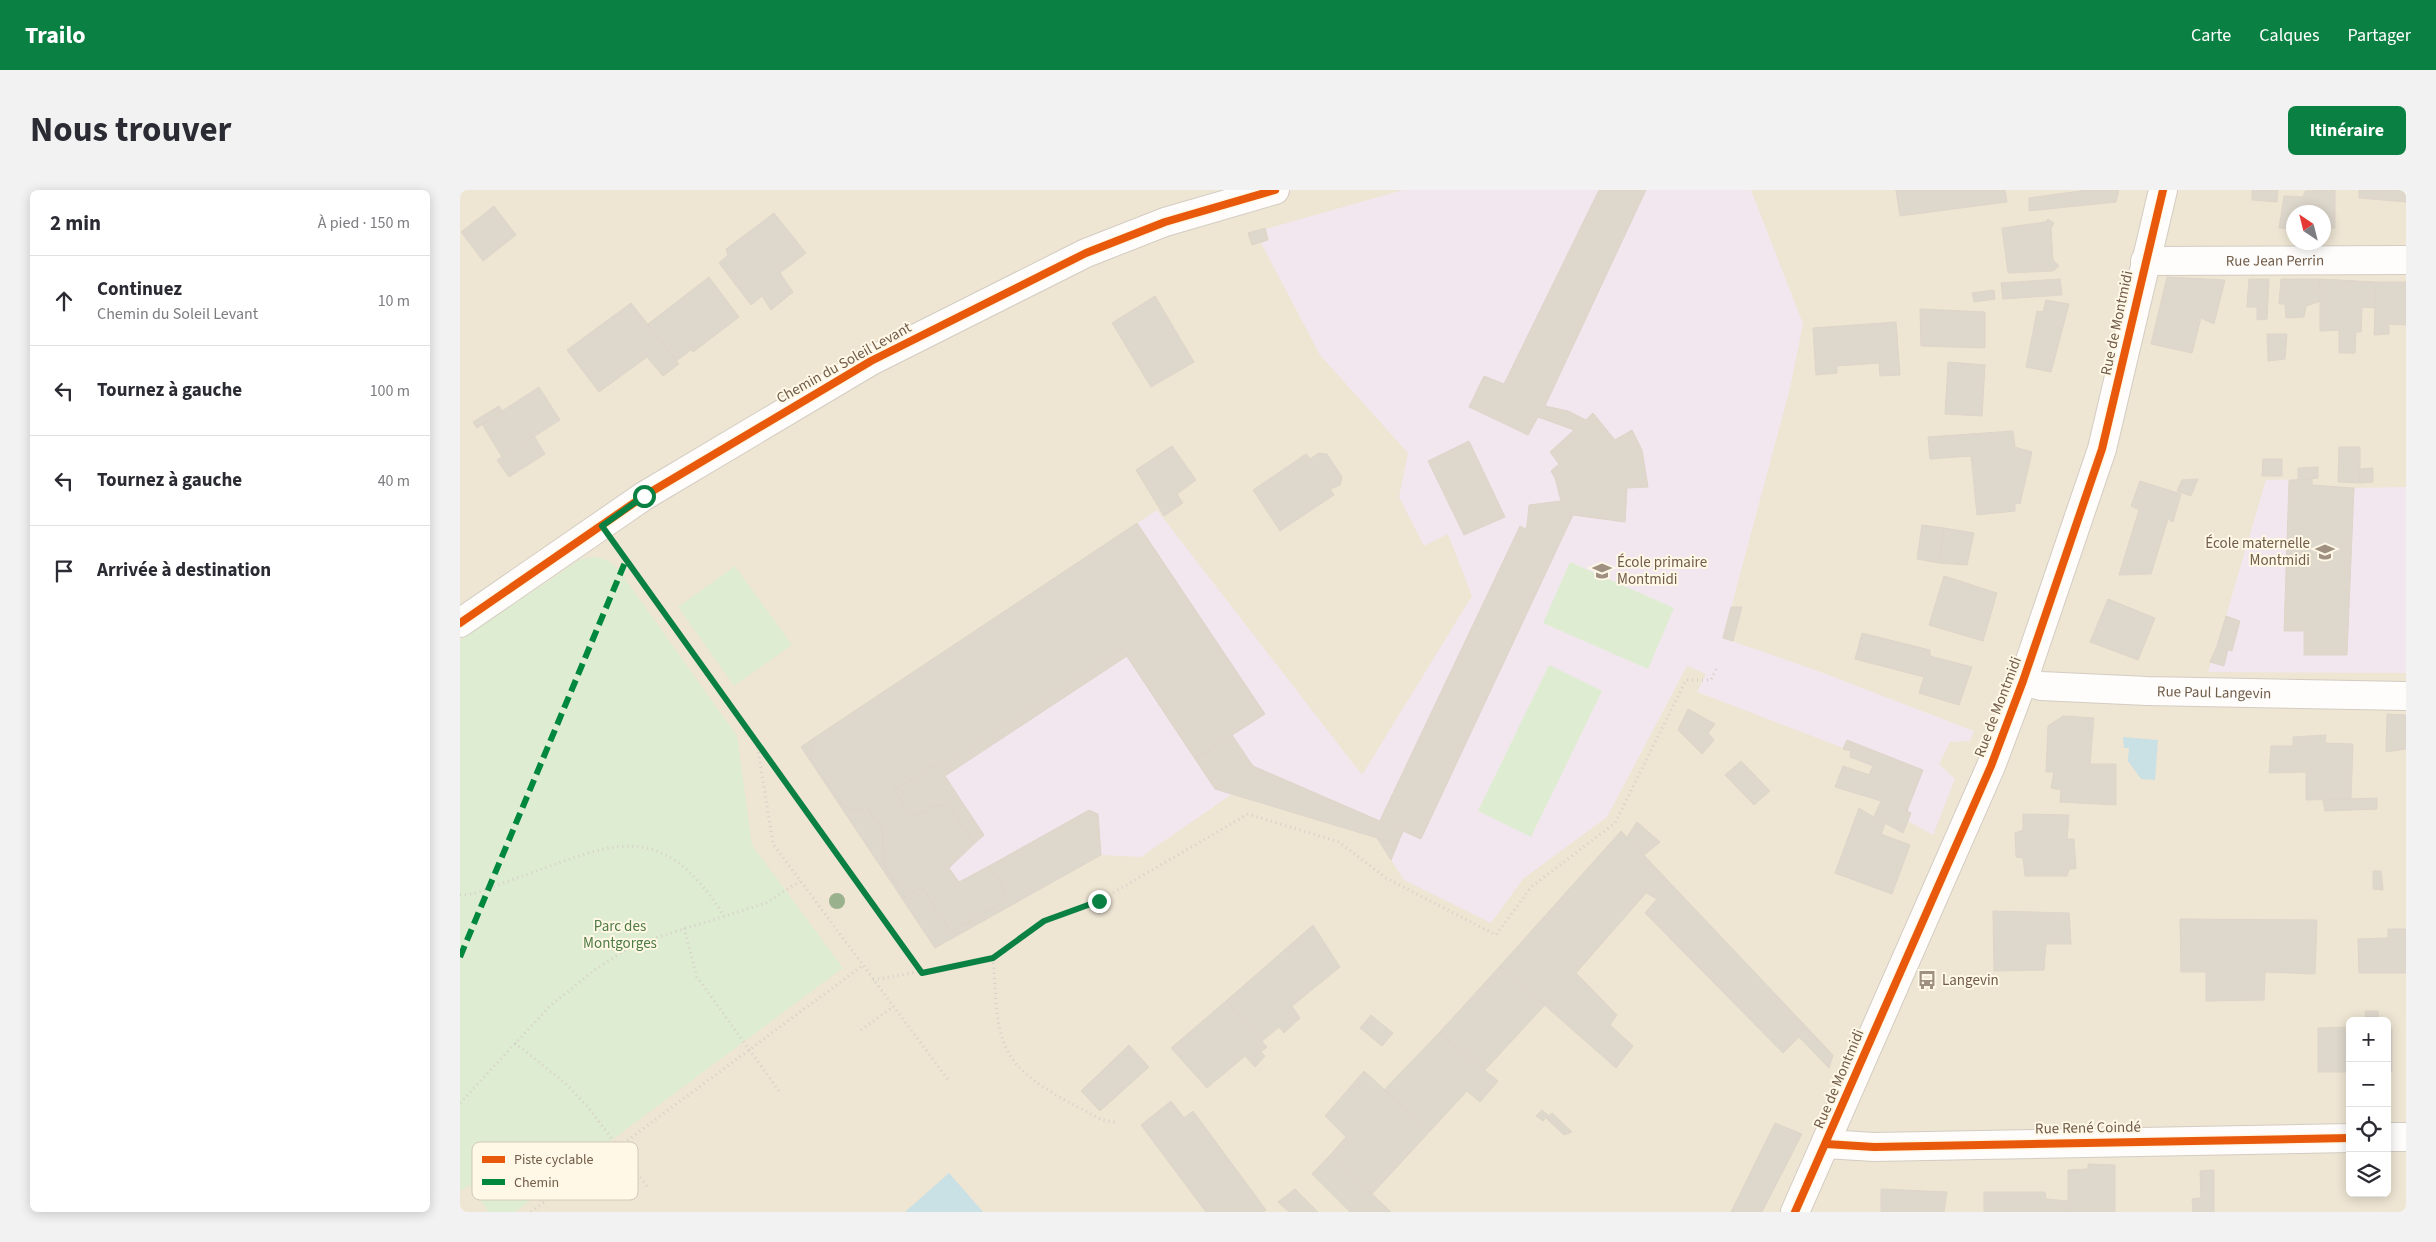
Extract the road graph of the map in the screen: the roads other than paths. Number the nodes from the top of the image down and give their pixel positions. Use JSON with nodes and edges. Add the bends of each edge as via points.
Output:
{"nodes":[{"id":1,"x":1275,"y":190,"type":"edge"},
{"id":2,"x":2163,"y":190,"type":"edge"},
{"id":3,"x":1247,"y":194,"type":"edge"},
{"id":4,"x":2406,"y":260,"type":"edge"},
{"id":5,"x":2145,"y":261,"type":"junction"},
{"id":6,"x":460,"y":624,"type":"edge"},
{"id":7,"x":2023,"y":681,"type":"junction"},
{"id":8,"x":2406,"y":696,"type":"edge"},
{"id":9,"x":2391,"y":1137,"type":"edge"},
{"id":10,"x":2406,"y":1137,"type":"edge"},
{"id":11,"x":2346,"y":1138,"type":"edge"},
{"id":12,"x":1826,"y":1144,"type":"junction"},
{"id":13,"x":1795,"y":1212,"type":"edge"}],
"edges":[{"from":1,"to":3,"type":"street","name":"Chemin du Soleil Levant"},
{"from":2,"to":5,"type":"street","name":"Rue de Montmidi"},
{"from":3,"to":6,"type":"street","name":"Chemin du Soleil Levant","via":[[1086,253],[871,361],[653,491]]},
{"from":4,"to":5,"type":"street","name":"Rue Jean Perrin"},
{"from":5,"to":7,"type":"street","name":"Rue de Montmidi","via":[[2102,449]]},
{"from":7,"to":8,"type":"street","name":"Rue Paul Langevin","via":[[2041,686],[2147,691]]},
{"from":7,"to":12,"type":"street","name":"Rue de Montmidi","via":[[1991,766]]},
{"from":9,"to":10,"type":"street"},
{"from":11,"to":12,"type":"street","name":"Rue René Coindé","via":[[1874,1147]]},
{"from":12,"to":13,"type":"street","name":"Rue de Montmidi"}]}
